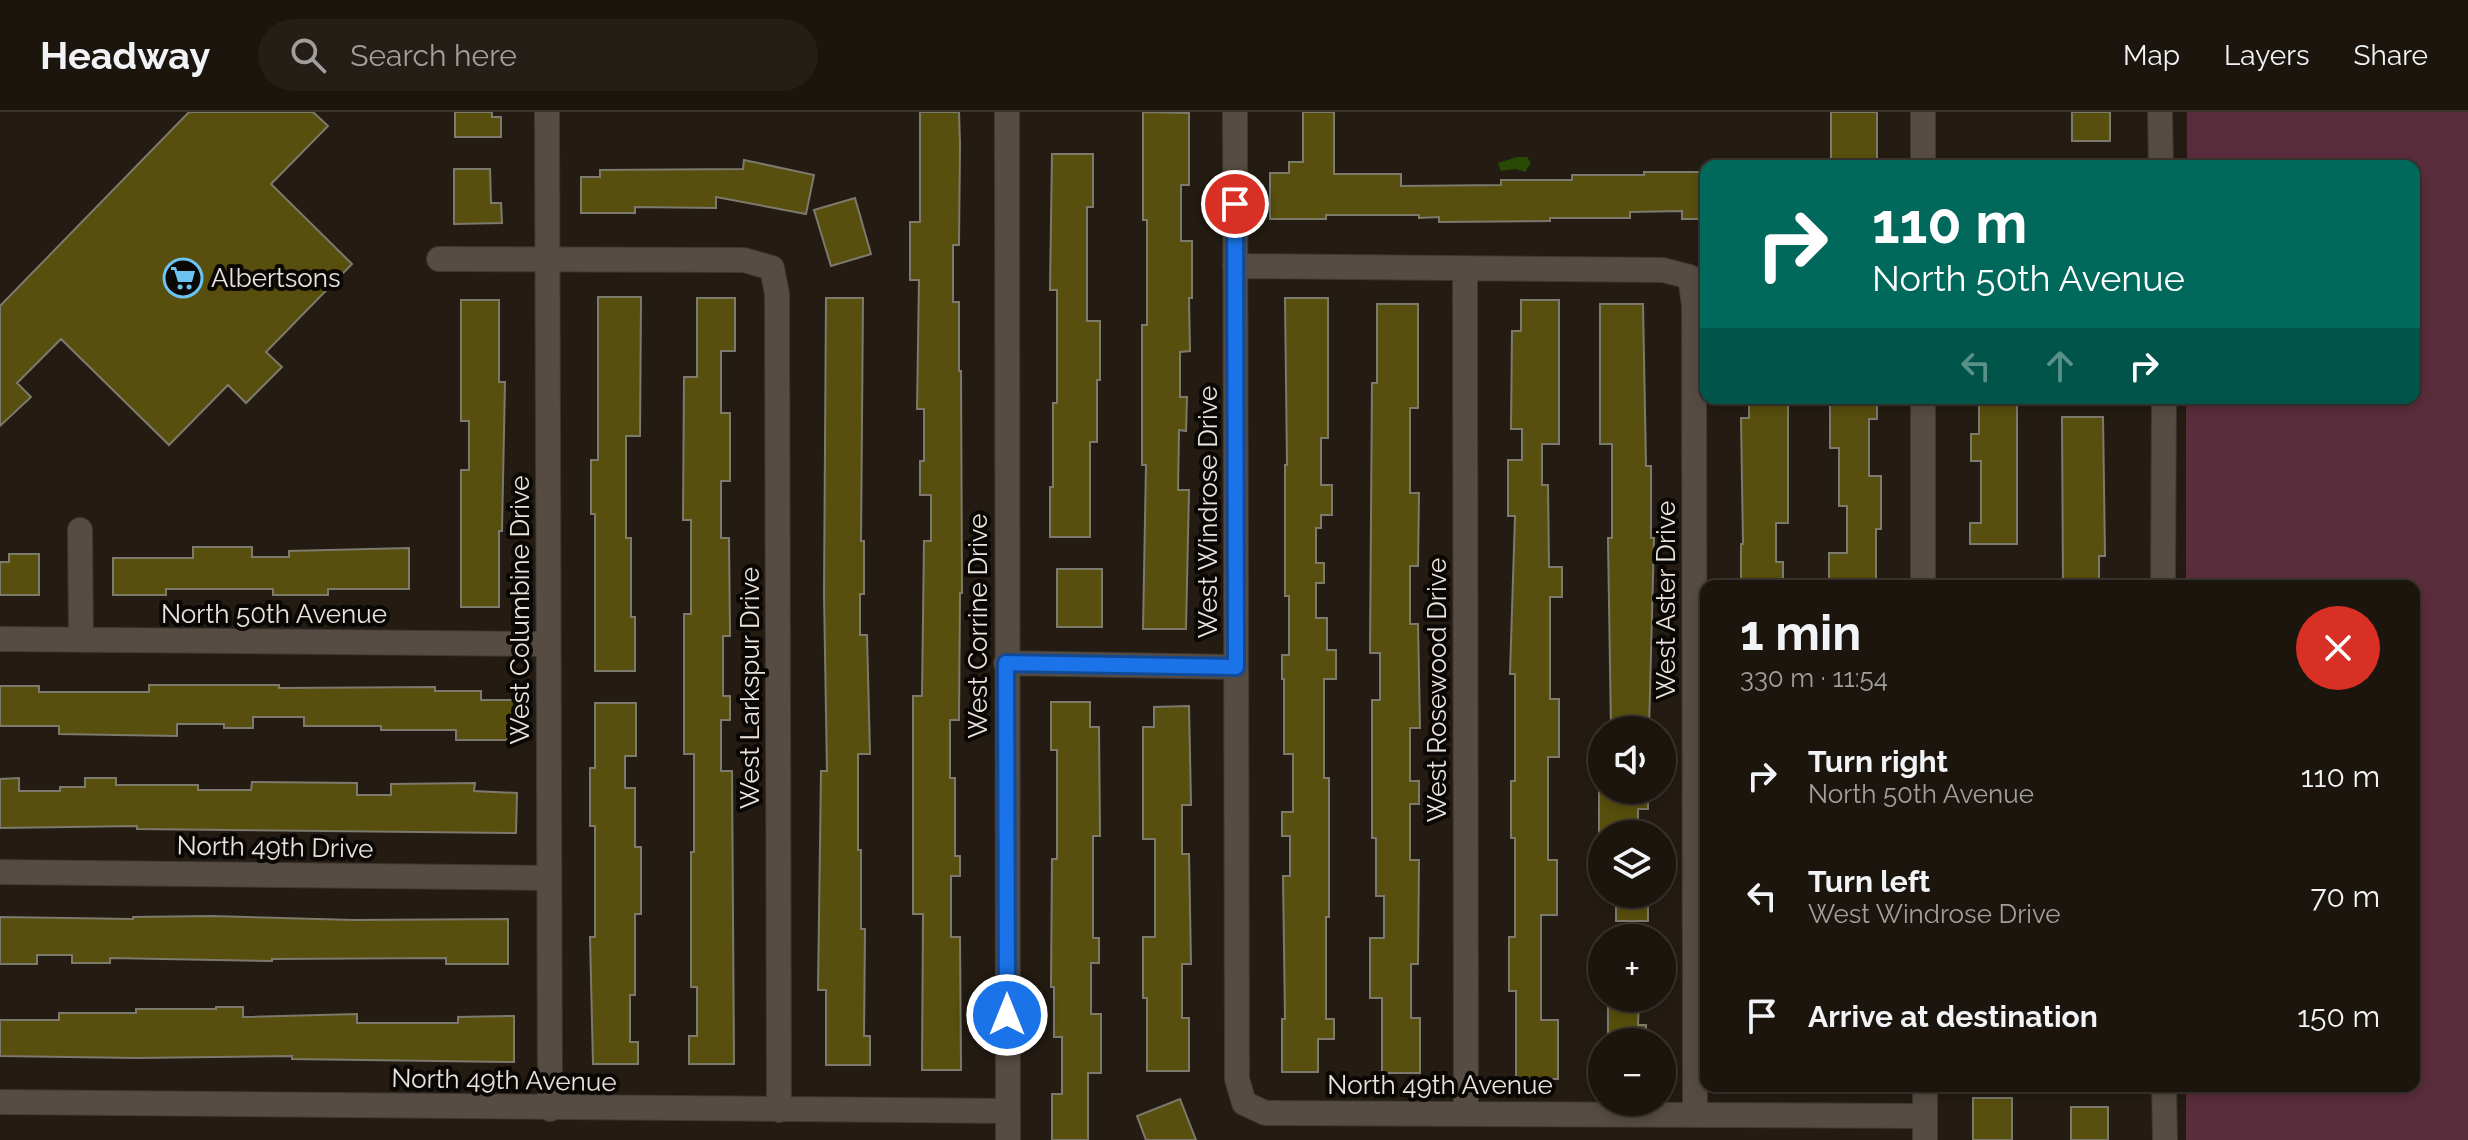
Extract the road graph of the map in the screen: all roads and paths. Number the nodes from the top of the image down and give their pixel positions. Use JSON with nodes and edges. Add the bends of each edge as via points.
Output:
{"nodes":[{"id":1,"x":547,"y":112,"type":"edge"},
{"id":2,"x":1007,"y":112,"type":"edge"},
{"id":3,"x":1235,"y":112,"type":"edge"},
{"id":4,"x":1923,"y":112,"type":"edge"},
{"id":5,"x":2160,"y":112,"type":"edge"},
{"id":6,"x":1923,"y":160,"type":"edge"},
{"id":7,"x":2161,"y":160,"type":"edge"},
{"id":8,"x":439,"y":259,"type":"dead end"},
{"id":9,"x":547,"y":260,"type":"junction"},
{"id":10,"x":1235,"y":266,"type":"junction"},
{"id":11,"x":1465,"y":268,"type":"junction"},
{"id":12,"x":1923,"y":404,"type":"edge"},
{"id":13,"x":2164,"y":404,"type":"edge"},
{"id":14,"x":80,"y":530,"type":"dead end"},
{"id":15,"x":1923,"y":580,"type":"edge"},
{"id":16,"x":2163,"y":580,"type":"edge"},
{"id":17,"x":0,"y":639,"type":"edge"},
{"id":18,"x":81,"y":640,"type":"junction"},
{"id":19,"x":547,"y":644,"type":"junction"},
{"id":20,"x":1006,"y":663,"type":"junction"},
{"id":21,"x":1236,"y":667,"type":"junction"},
{"id":22,"x":0,"y":872,"type":"edge"},
{"id":23,"x":549,"y":878,"type":"junction"},
{"id":24,"x":1925,"y":1092,"type":"edge"},
{"id":25,"x":2164,"y":1092,"type":"edge"},
{"id":26,"x":0,"y":1102,"type":"edge"},
{"id":27,"x":1244,"y":1103,"type":"joint"},
{"id":28,"x":550,"y":1109,"type":"junction"},
{"id":29,"x":779,"y":1110,"type":"junction"},
{"id":30,"x":1008,"y":1111,"type":"junction"},
{"id":31,"x":1466,"y":1113,"type":"junction"},
{"id":32,"x":1695,"y":1115,"type":"junction"},
{"id":33,"x":1925,"y":1128,"type":"edge"},
{"id":34,"x":1008,"y":1140,"type":"edge"},
{"id":35,"x":2165,"y":1140,"type":"edge"}],
"edges":[{"from":1,"to":9,"type":"street","name":"West Columbine Drive"},
{"from":2,"to":20,"type":"street","name":"West Corrine Drive"},
{"from":3,"to":10,"type":"street","name":"West Windrose Drive"},
{"from":4,"to":6,"type":"street"},
{"from":5,"to":7,"type":"street"},
{"from":8,"to":9,"type":"street"},
{"from":9,"to":19,"type":"street","name":"West Columbine Drive"},
{"from":9,"to":29,"type":"street","name":"West Larkspur Drive","via":[[744,260],[772,268],[777,294]]},
{"from":10,"to":11,"type":"street"},
{"from":10,"to":21,"type":"street","name":"West Windrose Drive"},
{"from":11,"to":31,"type":"street","name":"West Rosewood Drive"},
{"from":11,"to":32,"type":"street","name":"West Aster Drive","via":[[1663,270],[1690,277]]},
{"from":12,"to":15,"type":"street"},
{"from":13,"to":16,"type":"street"},
{"from":14,"to":18,"type":"street"},
{"from":17,"to":18,"type":"street","name":"North 50th Avenue"},
{"from":18,"to":19,"type":"street","name":"North 50th Avenue"},
{"from":19,"to":23,"type":"street","name":"West Columbine Drive"},
{"from":20,"to":21,"type":"street"},
{"from":20,"to":30,"type":"street","name":"West Corrine Drive"},
{"from":21,"to":27,"type":"street","name":"West Windrose Drive","via":[[1237,1079]]},
{"from":22,"to":23,"type":"street","name":"North 49th Drive"},
{"from":23,"to":28,"type":"street","name":"West Columbine Drive"},
{"from":24,"to":33,"type":"street"},
{"from":25,"to":35,"type":"street"},
{"from":26,"to":28,"type":"street","name":"North 49th Avenue"},
{"from":27,"to":31,"type":"street","name":"North 49th Avenue","via":[[1265,1113]]},
{"from":28,"to":29,"type":"street","name":"North 49th Avenue"},
{"from":29,"to":30,"type":"street","name":"North 49th Avenue"},
{"from":30,"to":34,"type":"street","name":"West Corrine Drive"},
{"from":31,"to":32,"type":"street","name":"North 49th Avenue"},
{"from":32,"to":33,"type":"street","name":"North 49th Avenue"}]}
